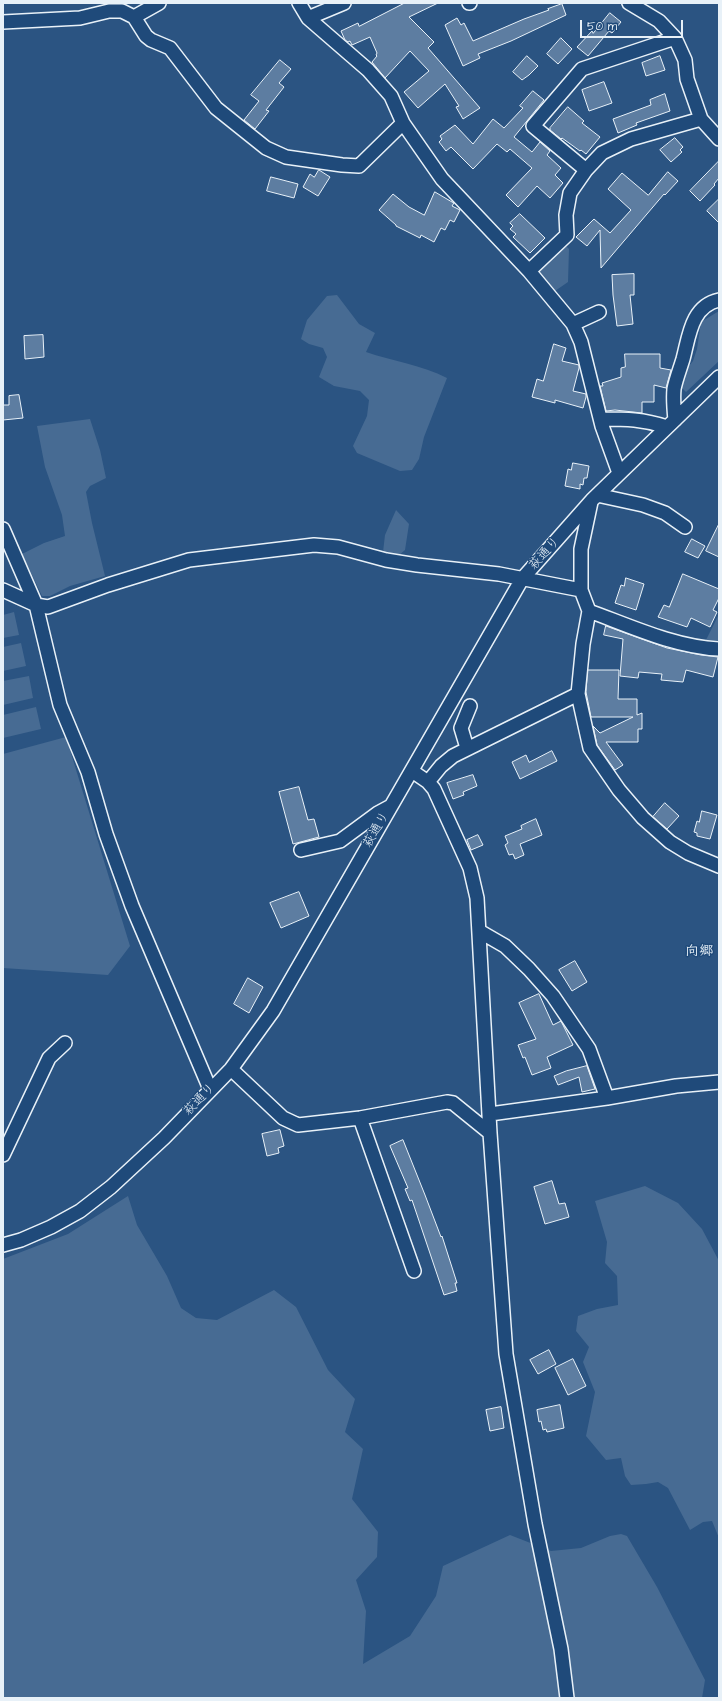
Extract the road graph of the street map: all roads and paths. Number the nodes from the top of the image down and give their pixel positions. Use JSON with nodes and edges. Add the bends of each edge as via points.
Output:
{"nodes":[{"id":1,"x":159,"y":3,"type":"edge"},
{"id":2,"x":299,"y":3,"type":"edge"},
{"id":3,"x":344,"y":3,"type":"edge"},
{"id":4,"x":629,"y":3,"type":"edge"},
{"id":5,"x":134,"y":17,"type":"junction"},
{"id":6,"x":308,"y":18,"type":"junction"},
{"id":7,"x":3,"y":22,"type":"edge"},
{"id":8,"x":675,"y":38,"type":"junction"},
{"id":9,"x":700,"y":119,"type":"junction"},
{"id":10,"x":404,"y":123,"type":"junction"},
{"id":11,"x":719,"y":139,"type":"edge"},
{"id":12,"x":586,"y":170,"type":"junction"},
{"id":13,"x":529,"y":271,"type":"junction"},
{"id":14,"x":719,"y":300,"type":"edge"},
{"id":15,"x":599,"y":312,"type":"dead end"},
{"id":16,"x":573,"y":324,"type":"junction"},
{"id":17,"x":719,"y":377,"type":"edge"},
{"id":18,"x":601,"y":419,"type":"junction"},
{"id":19,"x":671,"y":424,"type":"junction"},
{"id":20,"x":619,"y":474,"type":"junction"},
{"id":21,"x":594,"y":498,"type":"junction"},
{"id":22,"x":685,"y":527,"type":"dead end"},
{"id":23,"x":3,"y":529,"type":"edge"},
{"id":24,"x":522,"y":580,"type":"junction"},
{"id":25,"x":3,"y":590,"type":"edge"},
{"id":26,"x":581,"y":590,"type":"junction"},
{"id":27,"x":36,"y":605,"type":"junction"},
{"id":28,"x":589,"y":611,"type":"junction"},
{"id":29,"x":719,"y":649,"type":"edge"},
{"id":30,"x":578,"y":694,"type":"junction"},
{"id":31,"x":470,"y":706,"type":"dead end"},
{"id":32,"x":467,"y":748,"type":"junction"},
{"id":33,"x":412,"y":771,"type":"junction"},
{"id":34,"x":428,"y":782,"type":"junction"},
{"id":35,"x":391,"y":806,"type":"junction"},
{"id":36,"x":301,"y":850,"type":"dead end"},
{"id":37,"x":719,"y":866,"type":"edge"},
{"id":38,"x":479,"y":931,"type":"junction"},
{"id":39,"x":65,"y":1043,"type":"dead end"},
{"id":40,"x":231,"y":1069,"type":"junction"},
{"id":41,"x":719,"y":1082,"type":"edge"},
{"id":42,"x":210,"y":1089,"type":"junction"},
{"id":43,"x":607,"y":1098,"type":"junction"},
{"id":44,"x":490,"y":1114,"type":"junction"},
{"id":45,"x":360,"y":1118,"type":"junction"},
{"id":46,"x":490,"y":1133,"type":"junction"},
{"id":47,"x":3,"y":1155,"type":"edge"},
{"id":48,"x":3,"y":1245,"type":"edge"},
{"id":49,"x":414,"y":1271,"type":"dead end"},
{"id":50,"x":568,"y":1698,"type":"edge"}],
"edges":[{"from":1,"to":5,"type":"street"},
{"from":2,"to":6,"type":"street"},
{"from":3,"to":6,"type":"street"},
{"from":4,"to":8,"type":"street","via":[[659,21]]},
{"from":5,"to":7,"type":"street","via":[[122,11],[110,11],[80,18]]},
{"from":5,"to":10,"type":"street","via":[[146,36],[170,48],[216,108],[266,148],[286,157],[359,166]]},
{"from":6,"to":10,"type":"street","via":[[368,70],[391,96]]},
{"from":8,"to":9,"type":"street","via":[[685,60],[687,80]]},
{"from":8,"to":12,"type":"street","via":[[582,69],[533,126]]},
{"from":9,"to":11,"type":"street"},
{"from":9,"to":12,"type":"street","via":[[631,139],[602,153]]},
{"from":10,"to":13,"type":"street","via":[[442,179]]},
{"from":12,"to":13,"type":"street","via":[[570,193],[566,215],[568,235]]},
{"from":13,"to":16,"type":"street"},
{"from":14,"to":19,"type":"street","via":[[713,301],[700,311],[688,334],[674,389]]},
{"from":15,"to":16,"type":"street"},
{"from":16,"to":18,"type":"street","via":[[581,342]]},
{"from":17,"to":19,"type":"street","name":"萩通り"},
{"from":18,"to":19,"type":"street","via":[[630,419]]},
{"from":18,"to":20,"type":"street"},
{"from":19,"to":20,"type":"street","name":"萩通り"},
{"from":20,"to":21,"type":"street","name":"萩通り"},
{"from":21,"to":22,"type":"street","via":[[643,505],[665,513]]},
{"from":21,"to":24,"type":"street","name":"萩通り"},
{"from":21,"to":26,"type":"street","via":[[581,549]]},
{"from":23,"to":27,"type":"street"},
{"from":24,"to":26,"type":"street"},
{"from":24,"to":27,"type":"street","via":[[499,574],[417,566],[338,547],[314,545],[189,560],[48,607]]},
{"from":24,"to":33,"type":"street","name":"萩通り"},
{"from":25,"to":27,"type":"street"},
{"from":26,"to":28,"type":"street"},
{"from":27,"to":42,"type":"street","via":[[60,705],[88,772],[106,834],[129,898]]},
{"from":28,"to":29,"type":"street","via":[[680,644]]},
{"from":28,"to":30,"type":"street"},
{"from":30,"to":32,"type":"street"},
{"from":30,"to":37,"type":"street","via":[[590,748],[620,790],[643,818],[670,842]]},
{"from":31,"to":32,"type":"street","via":[[461,728]]},
{"from":32,"to":34,"type":"street","via":[[441,766]]},
{"from":33,"to":34,"type":"street"},
{"from":33,"to":35,"type":"street","name":"萩通り"},
{"from":34,"to":38,"type":"street","via":[[434,789],[470,868],[477,898]]},
{"from":35,"to":36,"type":"street","via":[[340,841]]},
{"from":35,"to":40,"type":"street","name":"萩通り","via":[[273,1011]]},
{"from":38,"to":43,"type":"street","via":[[504,946],[553,996],[588,1050]]},
{"from":38,"to":44,"type":"street"},
{"from":39,"to":47,"type":"street","via":[[49,1058]]},
{"from":40,"to":42,"type":"street","name":"萩通り"},
{"from":40,"to":45,"type":"street","via":[[283,1118],[298,1125]]},
{"from":41,"to":43,"type":"street","via":[[676,1086]]},
{"from":42,"to":48,"type":"street","name":"萩通り","via":[[164,1138],[111,1187],[80,1211],[51,1227]]},
{"from":43,"to":44,"type":"street"},
{"from":44,"to":46,"type":"street"},
{"from":45,"to":46,"type":"street","via":[[447,1102]]},
{"from":45,"to":49,"type":"street"},
{"from":46,"to":50,"type":"street","via":[[506,1354]]}]}
